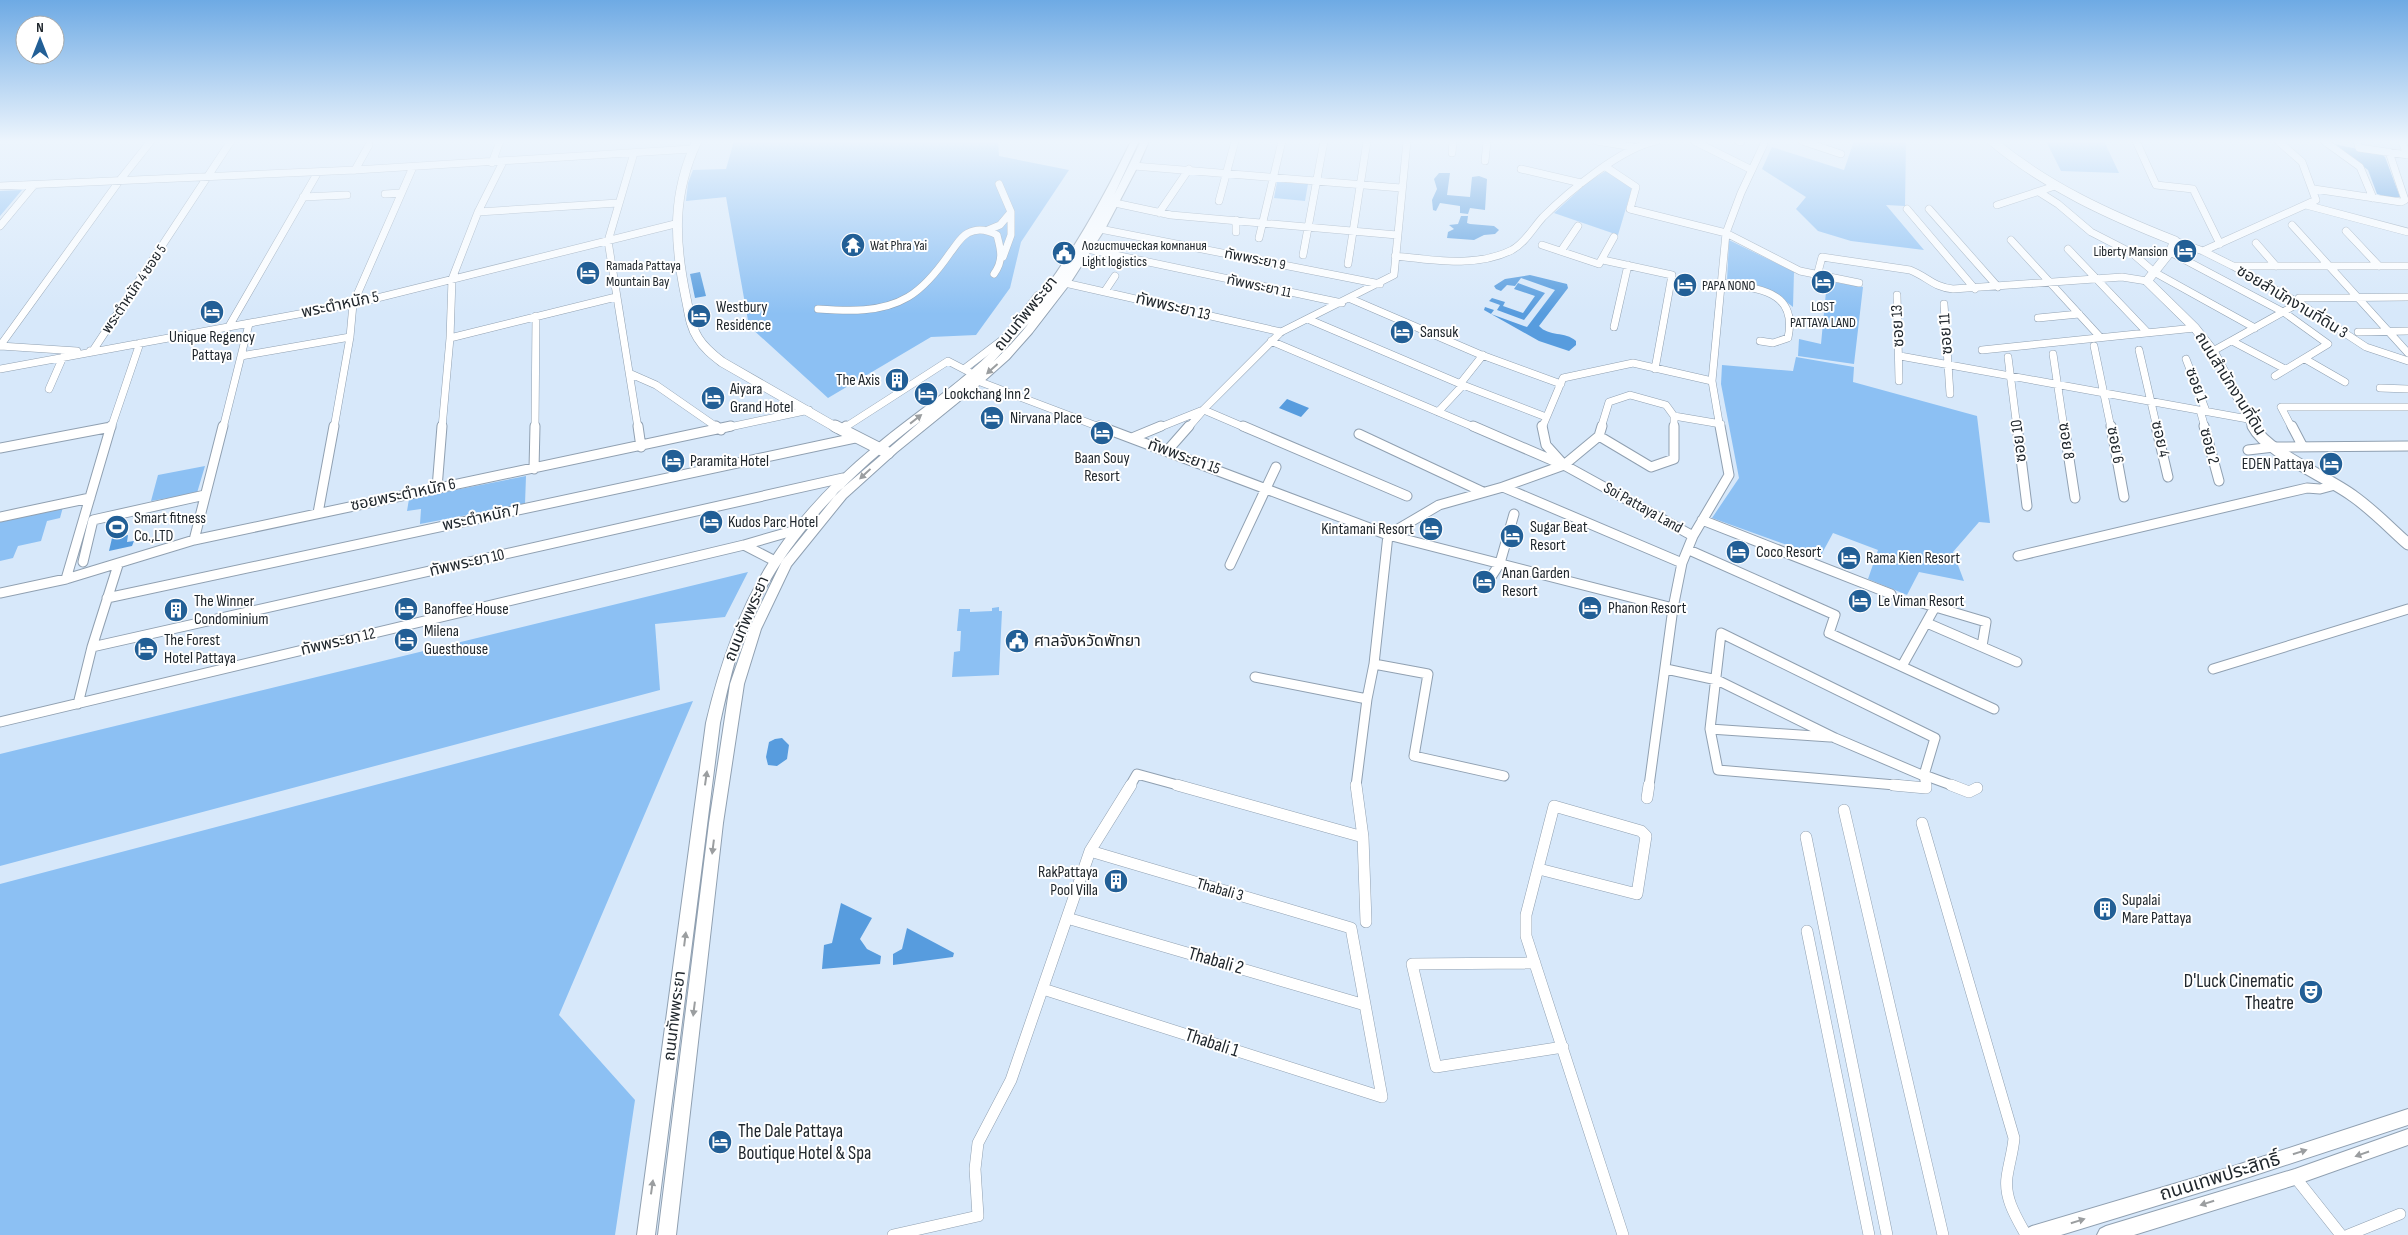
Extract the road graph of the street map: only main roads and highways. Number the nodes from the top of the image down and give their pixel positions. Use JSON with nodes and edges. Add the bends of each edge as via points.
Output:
{"nodes":[{"id":1,"x":1107,"y":199,"type":"edge"},
{"id":2,"x":1117,"y":199,"type":"edge"},
{"id":3,"x":972,"y":375,"type":"junction"},
{"id":4,"x":883,"y":451,"type":"junction"},
{"id":5,"x":836,"y":493,"type":"junction"},
{"id":6,"x":752,"y":625,"type":"junction"},
{"id":7,"x":2408,"y":1117,"type":"edge"},
{"id":8,"x":2408,"y":1138,"type":"edge"},
{"id":9,"x":646,"y":1235,"type":"edge"},
{"id":10,"x":666,"y":1235,"type":"edge"},
{"id":11,"x":2032,"y":1235,"type":"edge"},
{"id":12,"x":2106,"y":1235,"type":"edge"}],
"edges":[{"from":1,"to":3,"type":"main road","name":"ถนนทัพพระยา","via":[[1019,329]]},
{"from":2,"to":3,"type":"main road","name":"ถนนทัพพระยา","one_way":true,"via":[[1065,283],[1028,331],[1005,357]]},
{"from":3,"to":4,"type":"main road","name":"ถนนทัพพระยา"},
{"from":4,"to":5,"type":"main road","name":"ถนนทัพพระยา","one_way":true},
{"from":4,"to":5,"type":"main road","name":"ถนนทัพพระยา","via":[[842,478]]},
{"from":5,"to":6,"type":"main road","name":"ถนนทัพพระยา","via":[[786,564]]},
{"from":5,"to":6,"type":"main road","name":"ถนนทัพพระยา","via":[[796,530],[773,560],[745,615]]},
{"from":9,"to":6,"type":"main road","name":"ถนนทัพพระยา","one_way":true,"via":[[699,826],[721,684]]},
{"from":6,"to":10,"type":"main road","name":"ถนนทัพพระยา","one_way":true,"via":[[737,684],[716,823]]},
{"from":11,"to":7,"type":"main road","name":"ถนนเทพประสิทธิ์","one_way":true},
{"from":8,"to":12,"type":"main road","name":"ถนนเทพประสิทธิ์","one_way":true,"via":[[2296,1177]]}]}
